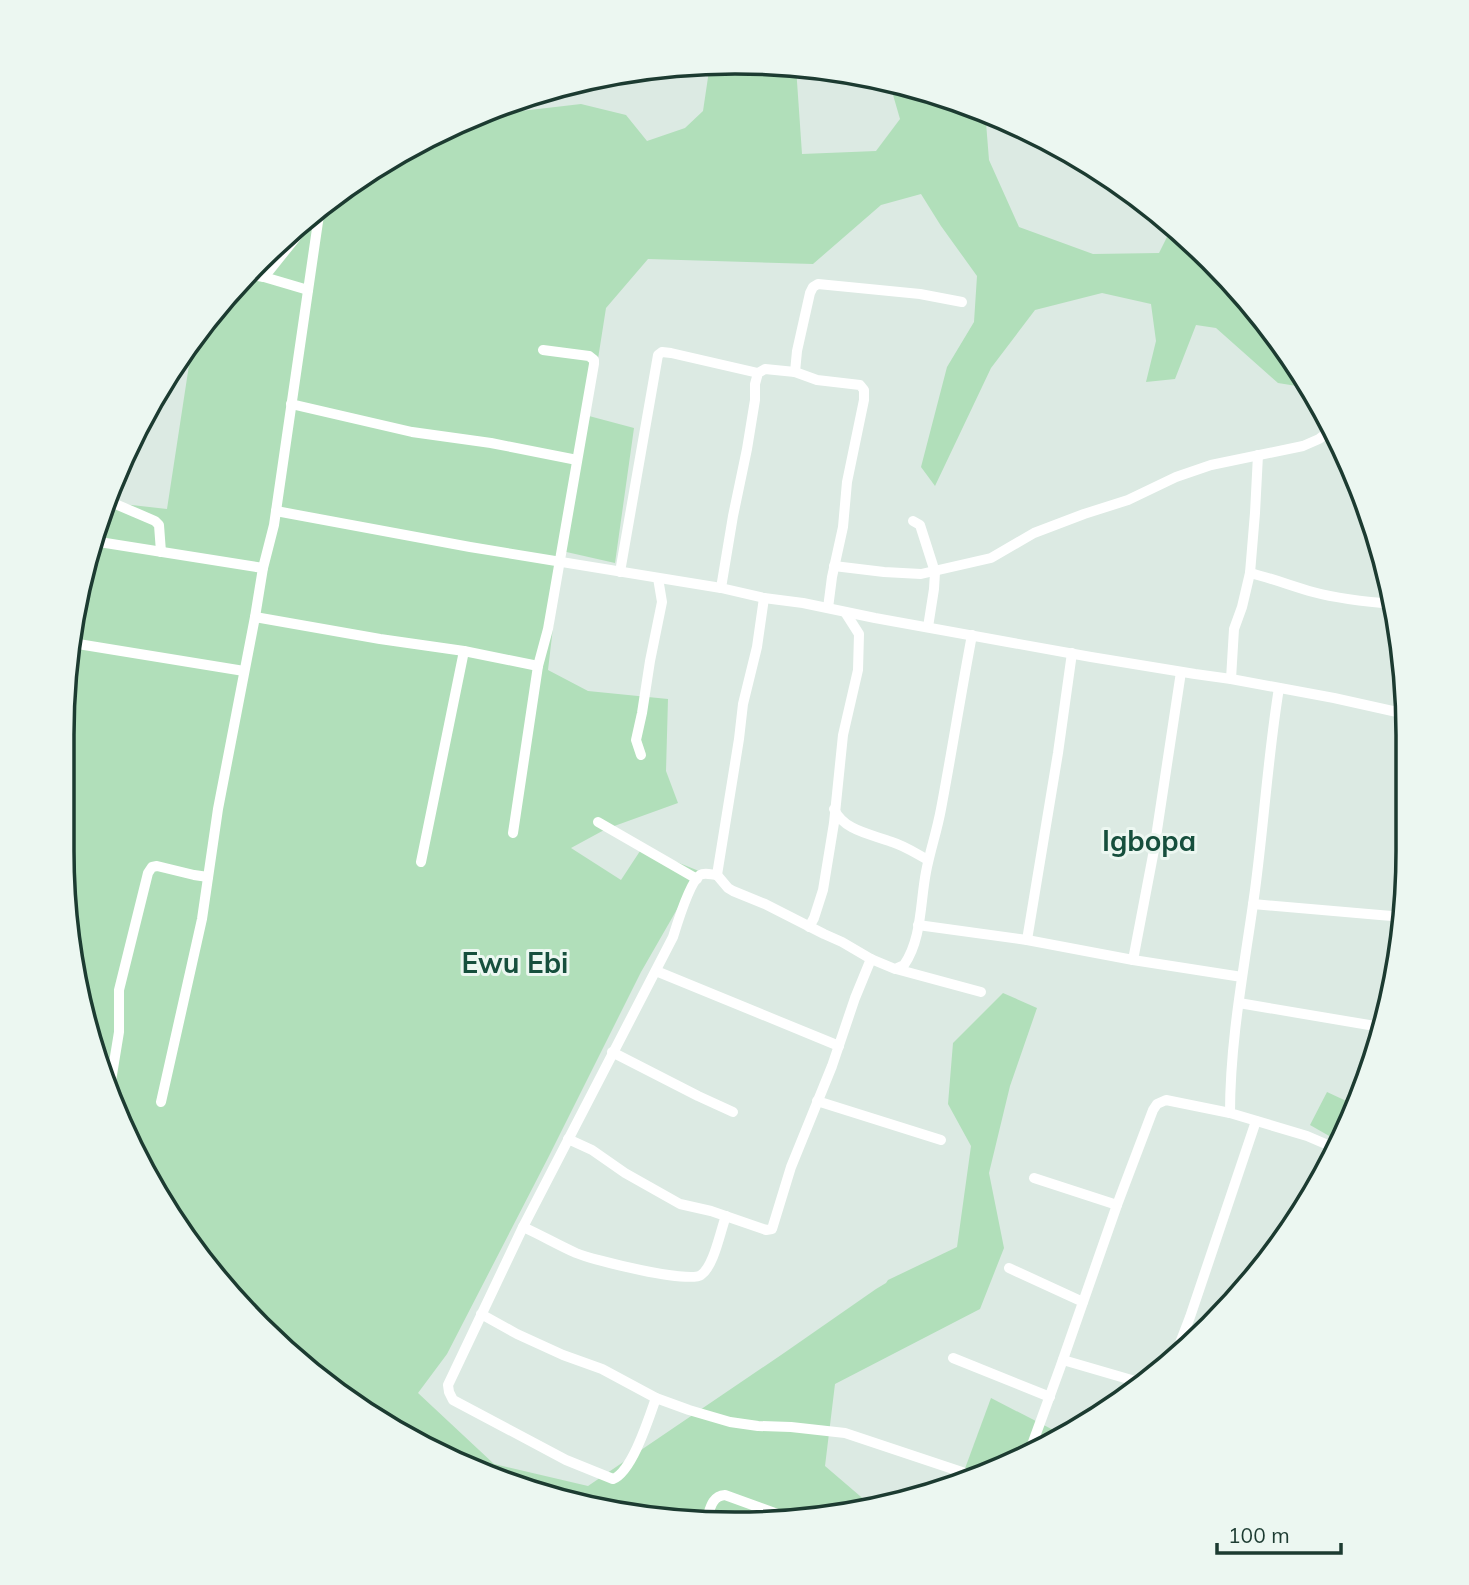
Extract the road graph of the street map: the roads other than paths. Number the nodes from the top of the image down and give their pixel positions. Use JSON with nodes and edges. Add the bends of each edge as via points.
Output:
{"nodes":[{"id":1,"x":317,"y":223,"type":"edge"},
{"id":2,"x":304,"y":234,"type":"edge"},
{"id":3,"x":315,"y":237,"type":"junction"},
{"id":4,"x":287,"y":249,"type":"edge"},
{"id":5,"x":259,"y":276,"type":"edge"},
{"id":6,"x":264,"y":277,"type":"junction"},
{"id":7,"x":308,"y":290,"type":"junction"},
{"id":8,"x":961,"y":302,"type":"dead end"},
{"id":9,"x":543,"y":350,"type":"dead end"},
{"id":10,"x":797,"y":351,"type":"junction"},
{"id":11,"x":776,"y":370,"type":"junction"},
{"id":12,"x":795,"y":372,"type":"junction"},
{"id":13,"x":758,"y":373,"type":"junction"},
{"id":14,"x":291,"y":404,"type":"junction"},
{"id":15,"x":1324,"y":436,"type":"edge"},
{"id":16,"x":1258,"y":455,"type":"junction"},
{"id":17,"x":577,"y":460,"type":"junction"},
{"id":18,"x":116,"y":504,"type":"edge"},
{"id":19,"x":276,"y":511,"type":"junction"},
{"id":20,"x":914,"y":520,"type":"dead end"},
{"id":21,"x":102,"y":543,"type":"edge"},
{"id":22,"x":161,"y":552,"type":"junction"},
{"id":23,"x":559,"y":562,"type":"junction"},
{"id":24,"x":834,"y":566,"type":"junction"},
{"id":25,"x":263,"y":568,"type":"junction"},
{"id":26,"x":620,"y":572,"type":"junction"},
{"id":27,"x":935,"y":572,"type":"junction"},
{"id":28,"x":1250,"y":573,"type":"junction"},
{"id":29,"x":658,"y":578,"type":"junction"},
{"id":30,"x":721,"y":588,"type":"junction"},
{"id":31,"x":764,"y":598,"type":"junction"},
{"id":32,"x":1382,"y":603,"type":"edge"},
{"id":33,"x":828,"y":608,"type":"junction"},
{"id":34,"x":845,"y":612,"type":"junction"},
{"id":35,"x":256,"y":617,"type":"junction"},
{"id":36,"x":868,"y":617,"type":"junction"},
{"id":37,"x":928,"y":626,"type":"junction"},
{"id":38,"x":859,"y":634,"type":"junction"},
{"id":39,"x":972,"y":635,"type":"junction"},
{"id":40,"x":80,"y":644,"type":"edge"},
{"id":41,"x":464,"y":651,"type":"junction"},
{"id":42,"x":1072,"y":653,"type":"junction"},
{"id":43,"x":538,"y":666,"type":"junction"},
{"id":44,"x":244,"y":671,"type":"junction"},
{"id":45,"x":1181,"y":672,"type":"junction"},
{"id":46,"x":1231,"y":679,"type":"junction"},
{"id":47,"x":1279,"y":688,"type":"junction"},
{"id":48,"x":1395,"y":712,"type":"edge"},
{"id":49,"x":641,"y":755,"type":"dead end"},
{"id":50,"x":834,"y":808,"type":"junction"},
{"id":51,"x":598,"y":822,"type":"dead end"},
{"id":52,"x":513,"y":833,"type":"dead end"},
{"id":53,"x":928,"y":860,"type":"junction"},
{"id":54,"x":421,"y":862,"type":"dead end"},
{"id":55,"x":717,"y":875,"type":"junction"},
{"id":56,"x":208,"y":877,"type":"junction"},
{"id":57,"x":697,"y":879,"type":"junction"},
{"id":58,"x":1253,"y":904,"type":"junction"},
{"id":59,"x":1392,"y":915,"type":"edge"},
{"id":60,"x":918,"y":926,"type":"junction"},
{"id":61,"x":809,"y":927,"type":"junction"},
{"id":62,"x":1027,"y":940,"type":"junction"},
{"id":63,"x":871,"y":958,"type":"junction"},
{"id":64,"x":1133,"y":960,"type":"junction"},
{"id":65,"x":895,"y":969,"type":"junction"},
{"id":66,"x":656,"y":971,"type":"junction"},
{"id":67,"x":1242,"y":977,"type":"junction"},
{"id":68,"x":981,"y":992,"type":"dead end"},
{"id":69,"x":1239,"y":1003,"type":"junction"},
{"id":70,"x":1372,"y":1025,"type":"edge"},
{"id":71,"x":839,"y":1046,"type":"junction"},
{"id":72,"x":612,"y":1052,"type":"junction"},
{"id":73,"x":112,"y":1072,"type":"edge"},
{"id":74,"x":817,"y":1101,"type":"junction"},
{"id":75,"x":161,"y":1102,"type":"dead end"},
{"id":76,"x":733,"y":1112,"type":"dead end"},
{"id":77,"x":1230,"y":1112,"type":"junction"},
{"id":78,"x":1256,"y":1121,"type":"junction"},
{"id":79,"x":568,"y":1139,"type":"junction"},
{"id":80,"x":941,"y":1140,"type":"dead end"},
{"id":81,"x":1326,"y":1144,"type":"edge"},
{"id":82,"x":1034,"y":1178,"type":"dead end"},
{"id":83,"x":1116,"y":1205,"type":"junction"},
{"id":84,"x":726,"y":1216,"type":"junction"},
{"id":85,"x":523,"y":1227,"type":"junction"},
{"id":86,"x":1009,"y":1268,"type":"dead end"},
{"id":87,"x":1083,"y":1302,"type":"junction"},
{"id":88,"x":481,"y":1314,"type":"junction"},
{"id":89,"x":1183,"y":1335,"type":"edge"},
{"id":90,"x":953,"y":1358,"type":"dead end"},
{"id":91,"x":1063,"y":1360,"type":"junction"},
{"id":92,"x":1131,"y":1379,"type":"edge"},
{"id":93,"x":1050,"y":1397,"type":"junction"},
{"id":94,"x":656,"y":1398,"type":"junction"},
{"id":95,"x":1034,"y":1439,"type":"edge"},
{"id":96,"x":959,"y":1471,"type":"edge"},
{"id":97,"x":768,"y":1510,"type":"edge"},
{"id":98,"x":709,"y":1511,"type":"edge"}],
"edges":[{"from":1,"to":3,"type":"street"},
{"from":2,"to":3,"type":"street"},
{"from":3,"to":7,"type":"street"},
{"from":4,"to":6,"type":"street"},
{"from":5,"to":6,"type":"street"},
{"from":6,"to":7,"type":"street"},
{"from":7,"to":14,"type":"street"},
{"from":8,"to":10,"type":"street","via":[[818,284],[810,293]]},
{"from":9,"to":17,"type":"street","via":[[594,360]]},
{"from":10,"to":11,"type":"street"},
{"from":10,"to":12,"type":"street"},
{"from":11,"to":12,"type":"street"},
{"from":11,"to":13,"type":"street"},
{"from":12,"to":24,"type":"street","via":[[817,380],[860,385],[864,390]]},
{"from":13,"to":26,"type":"street","via":[[662,352],[658,355]]},
{"from":13,"to":30,"type":"street"},
{"from":14,"to":17,"type":"street","via":[[412,432]]},
{"from":14,"to":19,"type":"street"},
{"from":15,"to":16,"type":"street","via":[[1303,446]]},
{"from":16,"to":27,"type":"street","via":[[1176,477],[1128,500],[1034,533],[991,558]]},
{"from":16,"to":28,"type":"street"},
{"from":17,"to":23,"type":"street"},
{"from":18,"to":22,"type":"street","via":[[159,525]]},
{"from":19,"to":23,"type":"street"},
{"from":19,"to":25,"type":"street"},
{"from":20,"to":27,"type":"street","via":[[920,525]]},
{"from":21,"to":22,"type":"street"},
{"from":22,"to":25,"type":"street"},
{"from":23,"to":26,"type":"street"},
{"from":23,"to":43,"type":"street"},
{"from":24,"to":27,"type":"street","via":[[906,574]]},
{"from":24,"to":33,"type":"street"},
{"from":25,"to":35,"type":"street"},
{"from":26,"to":29,"type":"street"},
{"from":27,"to":37,"type":"street"},
{"from":28,"to":32,"type":"street","via":[[1315,592]]},
{"from":28,"to":46,"type":"street","via":[[1234,629]]},
{"from":29,"to":30,"type":"street"},
{"from":29,"to":49,"type":"street","via":[[662,602],[636,740]]},
{"from":30,"to":31,"type":"street"},
{"from":31,"to":33,"type":"street"},
{"from":31,"to":55,"type":"street"},
{"from":33,"to":34,"type":"street"},
{"from":34,"to":36,"type":"street"},
{"from":34,"to":38,"type":"street"},
{"from":35,"to":41,"type":"street"},
{"from":35,"to":44,"type":"street"},
{"from":36,"to":37,"type":"street"},
{"from":36,"to":38,"type":"street"},
{"from":37,"to":39,"type":"street"},
{"from":38,"to":50,"type":"street","via":[[858,670],[843,735]]},
{"from":39,"to":42,"type":"street"},
{"from":39,"to":53,"type":"street"},
{"from":40,"to":44,"type":"street"},
{"from":41,"to":43,"type":"street"},
{"from":41,"to":54,"type":"street"},
{"from":42,"to":45,"type":"street"},
{"from":42,"to":62,"type":"street"},
{"from":43,"to":52,"type":"street"},
{"from":44,"to":56,"type":"street"},
{"from":45,"to":46,"type":"street"},
{"from":45,"to":64,"type":"street"},
{"from":46,"to":47,"type":"street"},
{"from":47,"to":48,"type":"street"},
{"from":47,"to":58,"type":"street"},
{"from":50,"to":53,"type":"street","via":[[848,825]]},
{"from":50,"to":61,"type":"street","via":[[823,890]]},
{"from":51,"to":57,"type":"street"},
{"from":53,"to":60,"type":"street"},
{"from":55,"to":57,"type":"street","via":[[704,873]]},
{"from":55,"to":61,"type":"street","via":[[733,891]]},
{"from":56,"to":73,"type":"street","via":[[157,866],[148,873],[119,990]]},
{"from":56,"to":75,"type":"street"},
{"from":57,"to":66,"type":"street"},
{"from":58,"to":59,"type":"street"},
{"from":58,"to":67,"type":"street"},
{"from":60,"to":62,"type":"street"},
{"from":60,"to":65,"type":"street","via":[[909,959]]},
{"from":61,"to":63,"type":"street"},
{"from":62,"to":64,"type":"street"},
{"from":63,"to":65,"type":"street"},
{"from":63,"to":71,"type":"street"},
{"from":64,"to":67,"type":"street"},
{"from":65,"to":68,"type":"street"},
{"from":66,"to":71,"type":"street"},
{"from":66,"to":72,"type":"street"},
{"from":67,"to":69,"type":"street"},
{"from":69,"to":70,"type":"street"},
{"from":69,"to":77,"type":"street"},
{"from":71,"to":74,"type":"street"},
{"from":72,"to":76,"type":"street"},
{"from":72,"to":79,"type":"street"},
{"from":74,"to":80,"type":"street"},
{"from":74,"to":84,"type":"street","via":[[772,1229]]},
{"from":77,"to":78,"type":"street"},
{"from":77,"to":83,"type":"street","via":[[1166,1100],[1157,1104]]},
{"from":78,"to":81,"type":"street"},
{"from":78,"to":89,"type":"street"},
{"from":79,"to":84,"type":"street","via":[[680,1204]]},
{"from":79,"to":85,"type":"street"},
{"from":82,"to":83,"type":"street"},
{"from":83,"to":87,"type":"street"},
{"from":84,"to":85,"type":"street","via":[[707,1269],[688,1278],[578,1254]]},
{"from":85,"to":88,"type":"street"},
{"from":86,"to":87,"type":"street"},
{"from":87,"to":91,"type":"street"},
{"from":88,"to":94,"type":"street"},
{"from":88,"to":94,"type":"street","via":[[448,1385],[453,1400],[566,1460],[612,1479],[620,1476],[647,1426]]},
{"from":90,"to":93,"type":"street"},
{"from":91,"to":92,"type":"street"},
{"from":91,"to":93,"type":"street"},
{"from":93,"to":95,"type":"street"},
{"from":94,"to":96,"type":"street","via":[[730,1422],[845,1433]]},
{"from":97,"to":98,"type":"street","via":[[718,1495]]}]}
